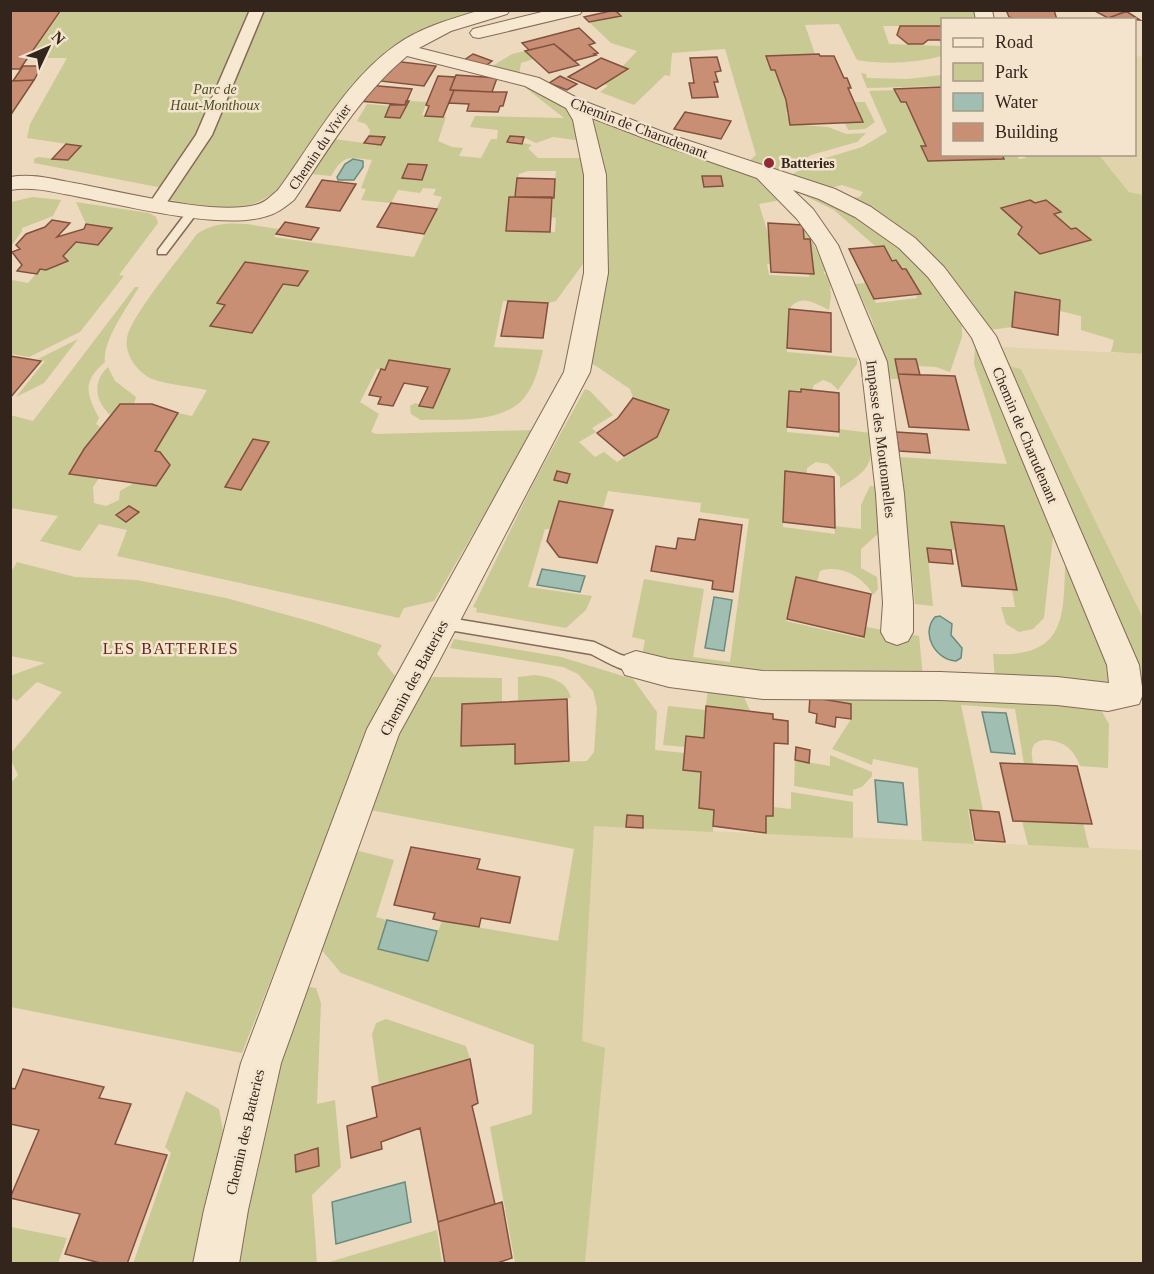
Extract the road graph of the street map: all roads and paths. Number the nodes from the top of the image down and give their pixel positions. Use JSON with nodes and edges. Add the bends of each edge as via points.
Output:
{"nodes":[{"id":1,"x":257,"y":10,"type":"edge"},
{"id":2,"x":501,"y":10,"type":"edge"},
{"id":3,"x":574,"y":10,"type":"edge"},
{"id":4,"x":410,"y":44,"type":"junction"},
{"id":5,"x":574,"y":104,"type":"junction"},
{"id":6,"x":762,"y":171,"type":"junction"},
{"id":7,"x":10,"y":184,"type":"edge"},
{"id":8,"x":157,"y":204,"type":"junction"},
{"id":9,"x":193,"y":212,"type":"junction"},
{"id":10,"x":162,"y":252,"type":"dead end"},
{"id":11,"x":443,"y":623,"type":"junction"},
{"id":12,"x":897,"y":632,"type":"dead end"},
{"id":13,"x":636,"y":665,"type":"joint"},
{"id":14,"x":216,"y":1263,"type":"edge"}],
"edges":[{"from":1,"to":8,"type":"street","via":[[204,135]]},
{"from":2,"to":4,"type":"street","name":"Chemin du Vivier","via":[[435,31]]},
{"from":3,"to":4,"type":"street"},
{"from":4,"to":5,"type":"street","name":"Chemin de Charudenant","via":[[532,82]]},
{"from":4,"to":9,"type":"street","name":"Chemin du Vivier","via":[[382,64],[360,87],[292,188],[273,206],[240,214]]},
{"from":5,"to":6,"type":"street","name":"Chemin de Charudenant"},
{"from":5,"to":11,"type":"street","name":"Chemin des Batteries","via":[[582,120],[595,175],[597,210],[596,273],[576,372]]},
{"from":6,"to":12,"type":"street","name":"Impasse des Moutonnelles","via":[[805,214],[827,245],[874,362],[890,494]]},
{"from":6,"to":13,"type":"street","name":"Chemin de Charudenant","via":[[826,194],[885,226],[936,272],[974,320],[1123,665],[1127,694],[1108,697],[940,686],[763,685]]},
{"from":7,"to":8,"type":"street","name":"Chemin du Vivier","via":[[40,183]]},
{"from":8,"to":9,"type":"street","name":"Chemin du Vivier"},
{"from":9,"to":10,"type":"lane"},
{"from":11,"to":13,"type":"lane","via":[[594,648]]},
{"from":11,"to":14,"type":"street","name":"Chemin des Batteries","via":[[384,729],[265,1053]]}]}
